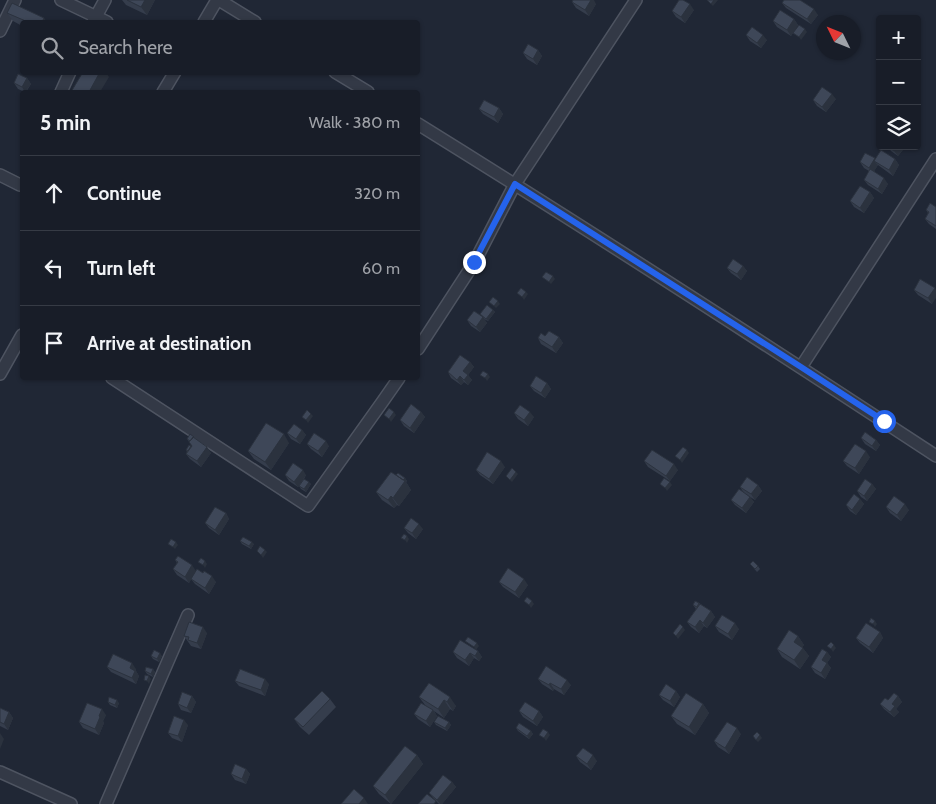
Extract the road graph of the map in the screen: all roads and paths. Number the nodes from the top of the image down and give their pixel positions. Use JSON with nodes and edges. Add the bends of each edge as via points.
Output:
{"nodes":[{"id":1,"x":14,"y":0,"type":"edge"},
{"id":2,"x":61,"y":0,"type":"edge"},
{"id":3,"x":105,"y":0,"type":"edge"},
{"id":4,"x":218,"y":0,"type":"edge"},
{"id":5,"x":636,"y":0,"type":"edge"},
{"id":6,"x":94,"y":20,"type":"edge"},
{"id":7,"x":205,"y":20,"type":"edge"},
{"id":8,"x":252,"y":20,"type":"edge"},
{"id":9,"x":0,"y":31,"type":"edge"},
{"id":10,"x":69,"y":75,"type":"edge"},
{"id":11,"x":173,"y":75,"type":"edge"},
{"id":12,"x":340,"y":75,"type":"edge"},
{"id":13,"x":62,"y":90,"type":"edge"},
{"id":14,"x":164,"y":90,"type":"edge"},
{"id":15,"x":365,"y":90,"type":"edge"},
{"id":16,"x":420,"y":125,"type":"edge"},
{"id":17,"x":936,"y":159,"type":"edge"},
{"id":18,"x":0,"y":175,"type":"edge"},
{"id":19,"x":20,"y":182,"type":"edge"},
{"id":20,"x":515,"y":184,"type":"junction"},
{"id":21,"x":20,"y":339,"type":"edge"},
{"id":22,"x":420,"y":346,"type":"edge"},
{"id":23,"x":801,"y":367,"type":"junction"},
{"id":24,"x":0,"y":374,"type":"edge"},
{"id":25,"x":115,"y":380,"type":"edge"},
{"id":26,"x":398,"y":380,"type":"edge"},
{"id":27,"x":936,"y":456,"type":"edge"},
{"id":28,"x":188,"y":615,"type":"dead end"},
{"id":29,"x":0,"y":772,"type":"edge"},
{"id":30,"x":71,"y":804,"type":"edge"},
{"id":31,"x":106,"y":804,"type":"edge"}],
"edges":[{"from":1,"to":9,"type":"street"},
{"from":2,"to":6,"type":"street"},
{"from":3,"to":6,"type":"street"},
{"from":4,"to":7,"type":"street"},
{"from":4,"to":8,"type":"street"},
{"from":5,"to":20,"type":"street"},
{"from":10,"to":13,"type":"street"},
{"from":11,"to":14,"type":"street"},
{"from":12,"to":15,"type":"street"},
{"from":16,"to":20,"type":"street"},
{"from":17,"to":23,"type":"street"},
{"from":18,"to":19,"type":"street"},
{"from":20,"to":22,"type":"street","via":[[474,262]]},
{"from":20,"to":23,"type":"street"},
{"from":21,"to":24,"type":"street"},
{"from":23,"to":27,"type":"street"},
{"from":25,"to":26,"type":"street","via":[[308,506]]},
{"from":28,"to":31,"type":"street"},
{"from":29,"to":30,"type":"street"}]}
